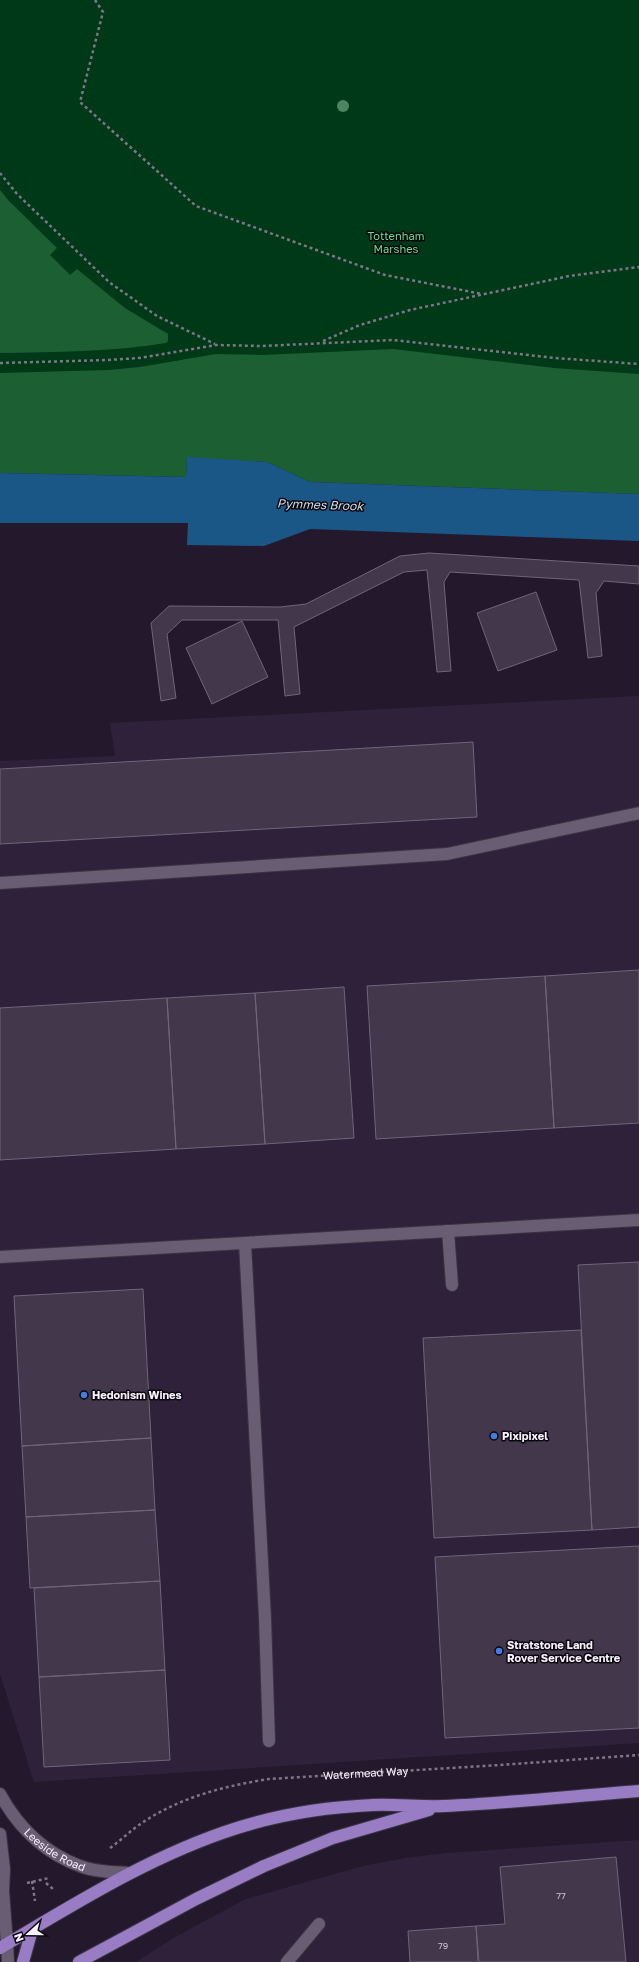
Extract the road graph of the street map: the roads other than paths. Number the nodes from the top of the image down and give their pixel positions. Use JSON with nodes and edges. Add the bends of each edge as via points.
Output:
{"nodes":[{"id":1,"x":639,"y":813,"type":"edge"},
{"id":2,"x":0,"y":883,"type":"edge"},
{"id":3,"x":639,"y":1220,"type":"edge"},
{"id":4,"x":448,"y":1231,"type":"junction"},
{"id":5,"x":245,"y":1243,"type":"junction"},
{"id":6,"x":0,"y":1257,"type":"edge"},
{"id":7,"x":452,"y":1285,"type":"dead end"},
{"id":8,"x":269,"y":1741,"type":"dead end"},
{"id":9,"x":639,"y":1791,"type":"edge"},
{"id":10,"x":0,"y":1794,"type":"edge"},
{"id":11,"x":442,"y":1806,"type":"junction"},
{"id":12,"x":0,"y":1834,"type":"edge"},
{"id":13,"x":128,"y":1873,"type":"junction"},
{"id":14,"x":319,"y":1924,"type":"dead end"},
{"id":15,"x":32,"y":1930,"type":"junction"},
{"id":16,"x":3,"y":1946,"type":"edge"},
{"id":17,"x":8,"y":1962,"type":"edge"},
{"id":18,"x":23,"y":1962,"type":"edge"},
{"id":19,"x":79,"y":1962,"type":"edge"},
{"id":20,"x":287,"y":1962,"type":"edge"}],
"edges":[{"from":1,"to":2,"type":"street","via":[[447,854]]},
{"from":3,"to":4,"type":"street"},
{"from":4,"to":5,"type":"street"},
{"from":4,"to":7,"type":"street"},
{"from":5,"to":6,"type":"street"},
{"from":5,"to":8,"type":"street"},
{"from":9,"to":11,"type":"main road"},
{"from":10,"to":13,"type":"street","name":"Leeside Road","via":[[11,1814],[36,1840],[51,1851],[81,1867]]},
{"from":11,"to":13,"type":"main road","via":[[374,1805],[305,1812],[271,1819],[206,1838]]},
{"from":11,"to":19,"type":"main road","via":[[369,1826],[278,1860],[229,1882]]},
{"from":12,"to":16,"type":"street","via":[[4,1869]]},
{"from":13,"to":15,"type":"main road"},
{"from":14,"to":20,"type":"street"},
{"from":15,"to":16,"type":"main road"},
{"from":15,"to":18,"type":"main road"},
{"from":16,"to":17,"type":"street"}]}
